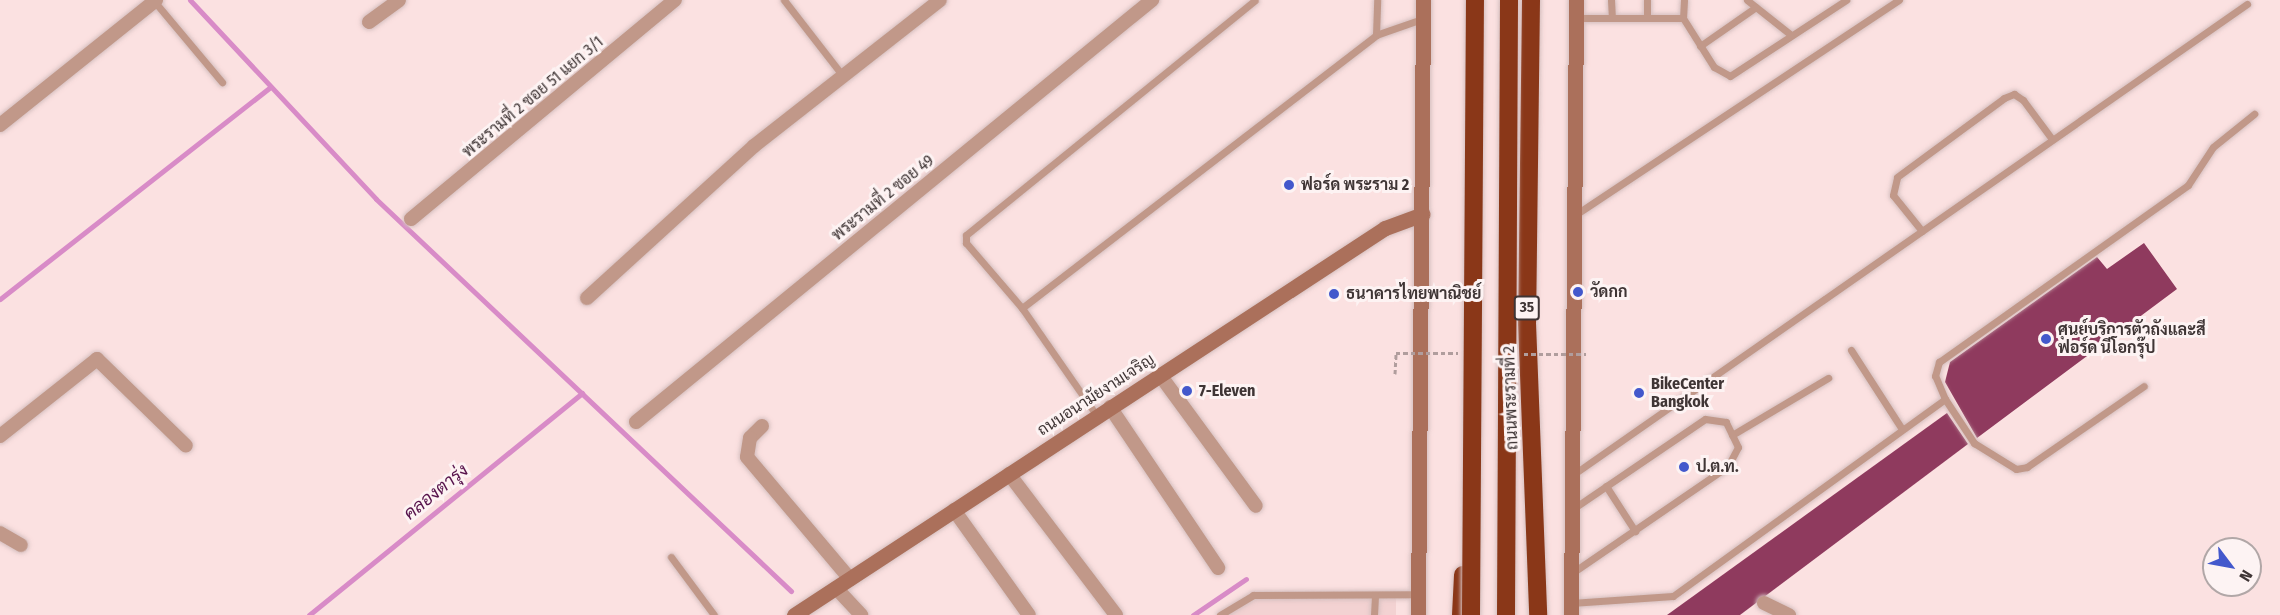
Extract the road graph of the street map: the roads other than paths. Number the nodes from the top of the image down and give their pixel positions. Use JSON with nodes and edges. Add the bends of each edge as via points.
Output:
{"nodes":[{"id":1,"x":399,"y":0,"type":"edge"},
{"id":2,"x":675,"y":0,"type":"edge"},
{"id":3,"x":784,"y":0,"type":"edge"},
{"id":4,"x":940,"y":0,"type":"edge"},
{"id":5,"x":1152,"y":0,"type":"edge"},
{"id":6,"x":1255,"y":0,"type":"edge"},
{"id":7,"x":1377,"y":0,"type":"edge"},
{"id":8,"x":1423,"y":0,"type":"edge"},
{"id":9,"x":1468,"y":0,"type":"edge"},
{"id":10,"x":1475,"y":0,"type":"edge"},
{"id":11,"x":1509,"y":0,"type":"edge"},
{"id":12,"x":1516,"y":0,"type":"edge"},
{"id":13,"x":1531,"y":0,"type":"edge"},
{"id":14,"x":1576,"y":0,"type":"edge"},
{"id":15,"x":1611,"y":0,"type":"edge"},
{"id":16,"x":1647,"y":0,"type":"edge"},
{"id":17,"x":1684,"y":0,"type":"edge"},
{"id":18,"x":1747,"y":0,"type":"edge"},
{"id":19,"x":1846,"y":0,"type":"edge"},
{"id":20,"x":1899,"y":0,"type":"edge"},
{"id":21,"x":155,"y":1,"type":"edge"},
{"id":22,"x":2247,"y":4,"type":"dead end"},
{"id":23,"x":1756,"y":7,"type":"junction"},
{"id":24,"x":1576,"y":18,"type":"junction"},
{"id":25,"x":1612,"y":18,"type":"junction"},
{"id":26,"x":1647,"y":18,"type":"junction"},
{"id":27,"x":1683,"y":18,"type":"junction"},
{"id":28,"x":1424,"y":19,"type":"junction"},
{"id":29,"x":369,"y":22,"type":"dead end"},
{"id":30,"x":1791,"y":34,"type":"junction"},
{"id":31,"x":1376,"y":35,"type":"junction"},
{"id":32,"x":1701,"y":45,"type":"junction"},
{"id":33,"x":1509,"y":59,"type":"junction"},
{"id":34,"x":1474,"y":60,"type":"junction"},
{"id":35,"x":844,"y":76,"type":"junction"},
{"id":36,"x":222,"y":81,"type":"dead end"},
{"id":37,"x":2254,"y":114,"type":"dead end"},
{"id":38,"x":0,"y":125,"type":"edge"},
{"id":39,"x":2052,"y":139,"type":"junction"},
{"id":40,"x":1423,"y":214,"type":"junction"},
{"id":41,"x":1575,"y":215,"type":"junction"},
{"id":42,"x":411,"y":219,"type":"dead end"},
{"id":43,"x":1922,"y":231,"type":"junction"},
{"id":44,"x":587,"y":298,"type":"dead end"},
{"id":45,"x":1022,"y":308,"type":"junction"},
{"id":46,"x":1851,"y":350,"type":"dead end"},
{"id":47,"x":1160,"y":375,"type":"junction"},
{"id":48,"x":1828,"y":378,"type":"dead end"},
{"id":49,"x":2144,"y":386,"type":"dead end"},
{"id":50,"x":1945,"y":399,"type":"junction"},
{"id":51,"x":1104,"y":411,"type":"junction"},
{"id":52,"x":636,"y":422,"type":"dead end"},
{"id":53,"x":762,"y":426,"type":"dead end"},
{"id":54,"x":1902,"y":429,"type":"junction"},
{"id":55,"x":1732,"y":435,"type":"junction"},
{"id":56,"x":0,"y":436,"type":"edge"},
{"id":57,"x":186,"y":446,"type":"dead end"},
{"id":58,"x":1009,"y":474,"type":"junction"},
{"id":59,"x":1574,"y":474,"type":"junction"},
{"id":60,"x":1606,"y":486,"type":"junction"},
{"id":61,"x":1256,"y":506,"type":"dead end"},
{"id":62,"x":1574,"y":508,"type":"junction"},
{"id":63,"x":954,"y":510,"type":"junction"},
{"id":64,"x":1635,"y":531,"type":"junction"},
{"id":65,"x":0,"y":533,"type":"edge"},
{"id":66,"x":21,"y":545,"type":"dead end"},
{"id":67,"x":671,"y":557,"type":"dead end"},
{"id":68,"x":1218,"y":568,"type":"dead end"},
{"id":69,"x":1572,"y":573,"type":"junction"},
{"id":70,"x":850,"y":579,"type":"junction"},
{"id":71,"x":836,"y":588,"type":"junction"},
{"id":72,"x":1419,"y":594,"type":"junction"},
{"id":73,"x":1375,"y":596,"type":"junction"},
{"id":74,"x":1764,"y":603,"type":"dead end"},
{"id":75,"x":1571,"y":609,"type":"edge"},
{"id":76,"x":1538,"y":610,"type":"edge"},
{"id":77,"x":714,"y":615,"type":"edge"},
{"id":78,"x":794,"y":615,"type":"edge"},
{"id":79,"x":861,"y":615,"type":"edge"},
{"id":80,"x":1029,"y":615,"type":"edge"},
{"id":81,"x":1116,"y":615,"type":"edge"},
{"id":82,"x":1220,"y":615,"type":"edge"},
{"id":83,"x":1374,"y":615,"type":"edge"},
{"id":84,"x":1419,"y":615,"type":"edge"},
{"id":85,"x":1461,"y":615,"type":"edge"},
{"id":86,"x":1471,"y":615,"type":"edge"},
{"id":87,"x":1506,"y":615,"type":"edge"},
{"id":88,"x":1789,"y":615,"type":"edge"}],
"edges":[{"from":1,"to":29,"type":"street"},
{"from":2,"to":42,"type":"street","name":"พระรามที่ 2 ซอย 51 แยก 3/1"},
{"from":3,"to":35,"type":"lane"},
{"from":4,"to":35,"type":"street"},
{"from":5,"to":52,"type":"street","name":"พระรามที่ 2 ซอย 49"},
{"from":6,"to":45,"type":"lane","via":[[974,224],[966,243]]},
{"from":7,"to":31,"type":"lane"},
{"from":8,"to":28,"type":"main road"},
{"from":9,"to":34,"type":"highway","bridge":true},
{"from":9,"to":85,"type":"highway","via":[[1469,470]]},
{"from":10,"to":34,"type":"highway","bridge":true},
{"from":11,"to":33,"type":"highway","bridge":true},
{"from":12,"to":33,"type":"highway","bridge":true},
{"from":13,"to":76,"type":"highway","name":"ถนนพระรามที่ 2","number":"35","via":[[1527,323]]},
{"from":14,"to":24,"type":"main road"},
{"from":15,"to":25,"type":"lane"},
{"from":16,"to":26,"type":"lane"},
{"from":17,"to":27,"type":"lane"},
{"from":18,"to":23,"type":"lane"},
{"from":19,"to":30,"type":"lane"},
{"from":20,"to":41,"type":"lane"},
{"from":21,"to":36,"type":"lane"},
{"from":21,"to":38,"type":"street"},
{"from":22,"to":39,"type":"lane"},
{"from":23,"to":30,"type":"lane"},
{"from":23,"to":32,"type":"lane"},
{"from":24,"to":25,"type":"lane"},
{"from":24,"to":41,"type":"main road"},
{"from":25,"to":26,"type":"lane"},
{"from":26,"to":27,"type":"lane"},
{"from":27,"to":32,"type":"lane"},
{"from":28,"to":31,"type":"lane"},
{"from":28,"to":40,"type":"main road"},
{"from":30,"to":32,"type":"lane","via":[[1730,76],[1714,67]]},
{"from":31,"to":45,"type":"lane"},
{"from":33,"to":87,"type":"highway","bridge":true},
{"from":34,"to":86,"type":"highway","bridge":true},
{"from":35,"to":44,"type":"street","via":[[754,146]]},
{"from":37,"to":50,"type":"lane","via":[[2213,147],[2188,185],[1939,362],[1935,376]]},
{"from":39,"to":43,"type":"lane"},
{"from":39,"to":43,"type":"lane","via":[[2023,100],[2014,94],[2004,98],[1897,177],[1893,195]]},
{"from":40,"to":47,"type":"main road","name":"ถนนอนามัยงามเจริญ","via":[[1385,228]]},
{"from":40,"to":72,"type":"main road"},
{"from":41,"to":59,"type":"main road"},
{"from":43,"to":59,"type":"lane"},
{"from":45,"to":51,"type":"lane"},
{"from":46,"to":54,"type":"lane"},
{"from":47,"to":51,"type":"main road","name":"ถนนอนามัยงามเจริญ"},
{"from":47,"to":61,"type":"street"},
{"from":48,"to":55,"type":"lane"},
{"from":49,"to":50,"type":"lane","via":[[2027,467],[2016,469],[1974,442]]},
{"from":50,"to":54,"type":"lane"},
{"from":51,"to":58,"type":"main road","name":"ถนนอนามัยงามเจริญ"},
{"from":51,"to":68,"type":"street"},
{"from":53,"to":70,"type":"street","via":[[750,438],[747,457]]},
{"from":54,"to":75,"type":"lane","via":[[1674,596],[1659,601]]},
{"from":55,"to":60,"type":"lane","via":[[1726,422],[1705,419]]},
{"from":55,"to":64,"type":"lane","via":[[1738,447],[1728,466]]},
{"from":56,"to":57,"type":"street","via":[[97,359]]},
{"from":58,"to":63,"type":"main road","name":"ถนนอนามัยงามเจริญ"},
{"from":58,"to":81,"type":"street"},
{"from":59,"to":62,"type":"main road"},
{"from":60,"to":62,"type":"lane"},
{"from":60,"to":64,"type":"lane"},
{"from":62,"to":69,"type":"main road"},
{"from":63,"to":70,"type":"main road","name":"ถนนอนามัยงามเจริญ"},
{"from":63,"to":80,"type":"street"},
{"from":64,"to":69,"type":"lane"},
{"from":65,"to":66,"type":"street"},
{"from":67,"to":77,"type":"lane"},
{"from":69,"to":75,"type":"main road"},
{"from":70,"to":71,"type":"main road","name":"ถนนอนามัยงามเจริญ"},
{"from":71,"to":78,"type":"main road","name":"ถนนอนามัยงามเจริญ"},
{"from":71,"to":79,"type":"street"},
{"from":72,"to":73,"type":"lane"},
{"from":72,"to":84,"type":"main road"},
{"from":73,"to":82,"type":"lane","via":[[1253,595]]},
{"from":73,"to":83,"type":"lane"},
{"from":74,"to":88,"type":"street"}]}
